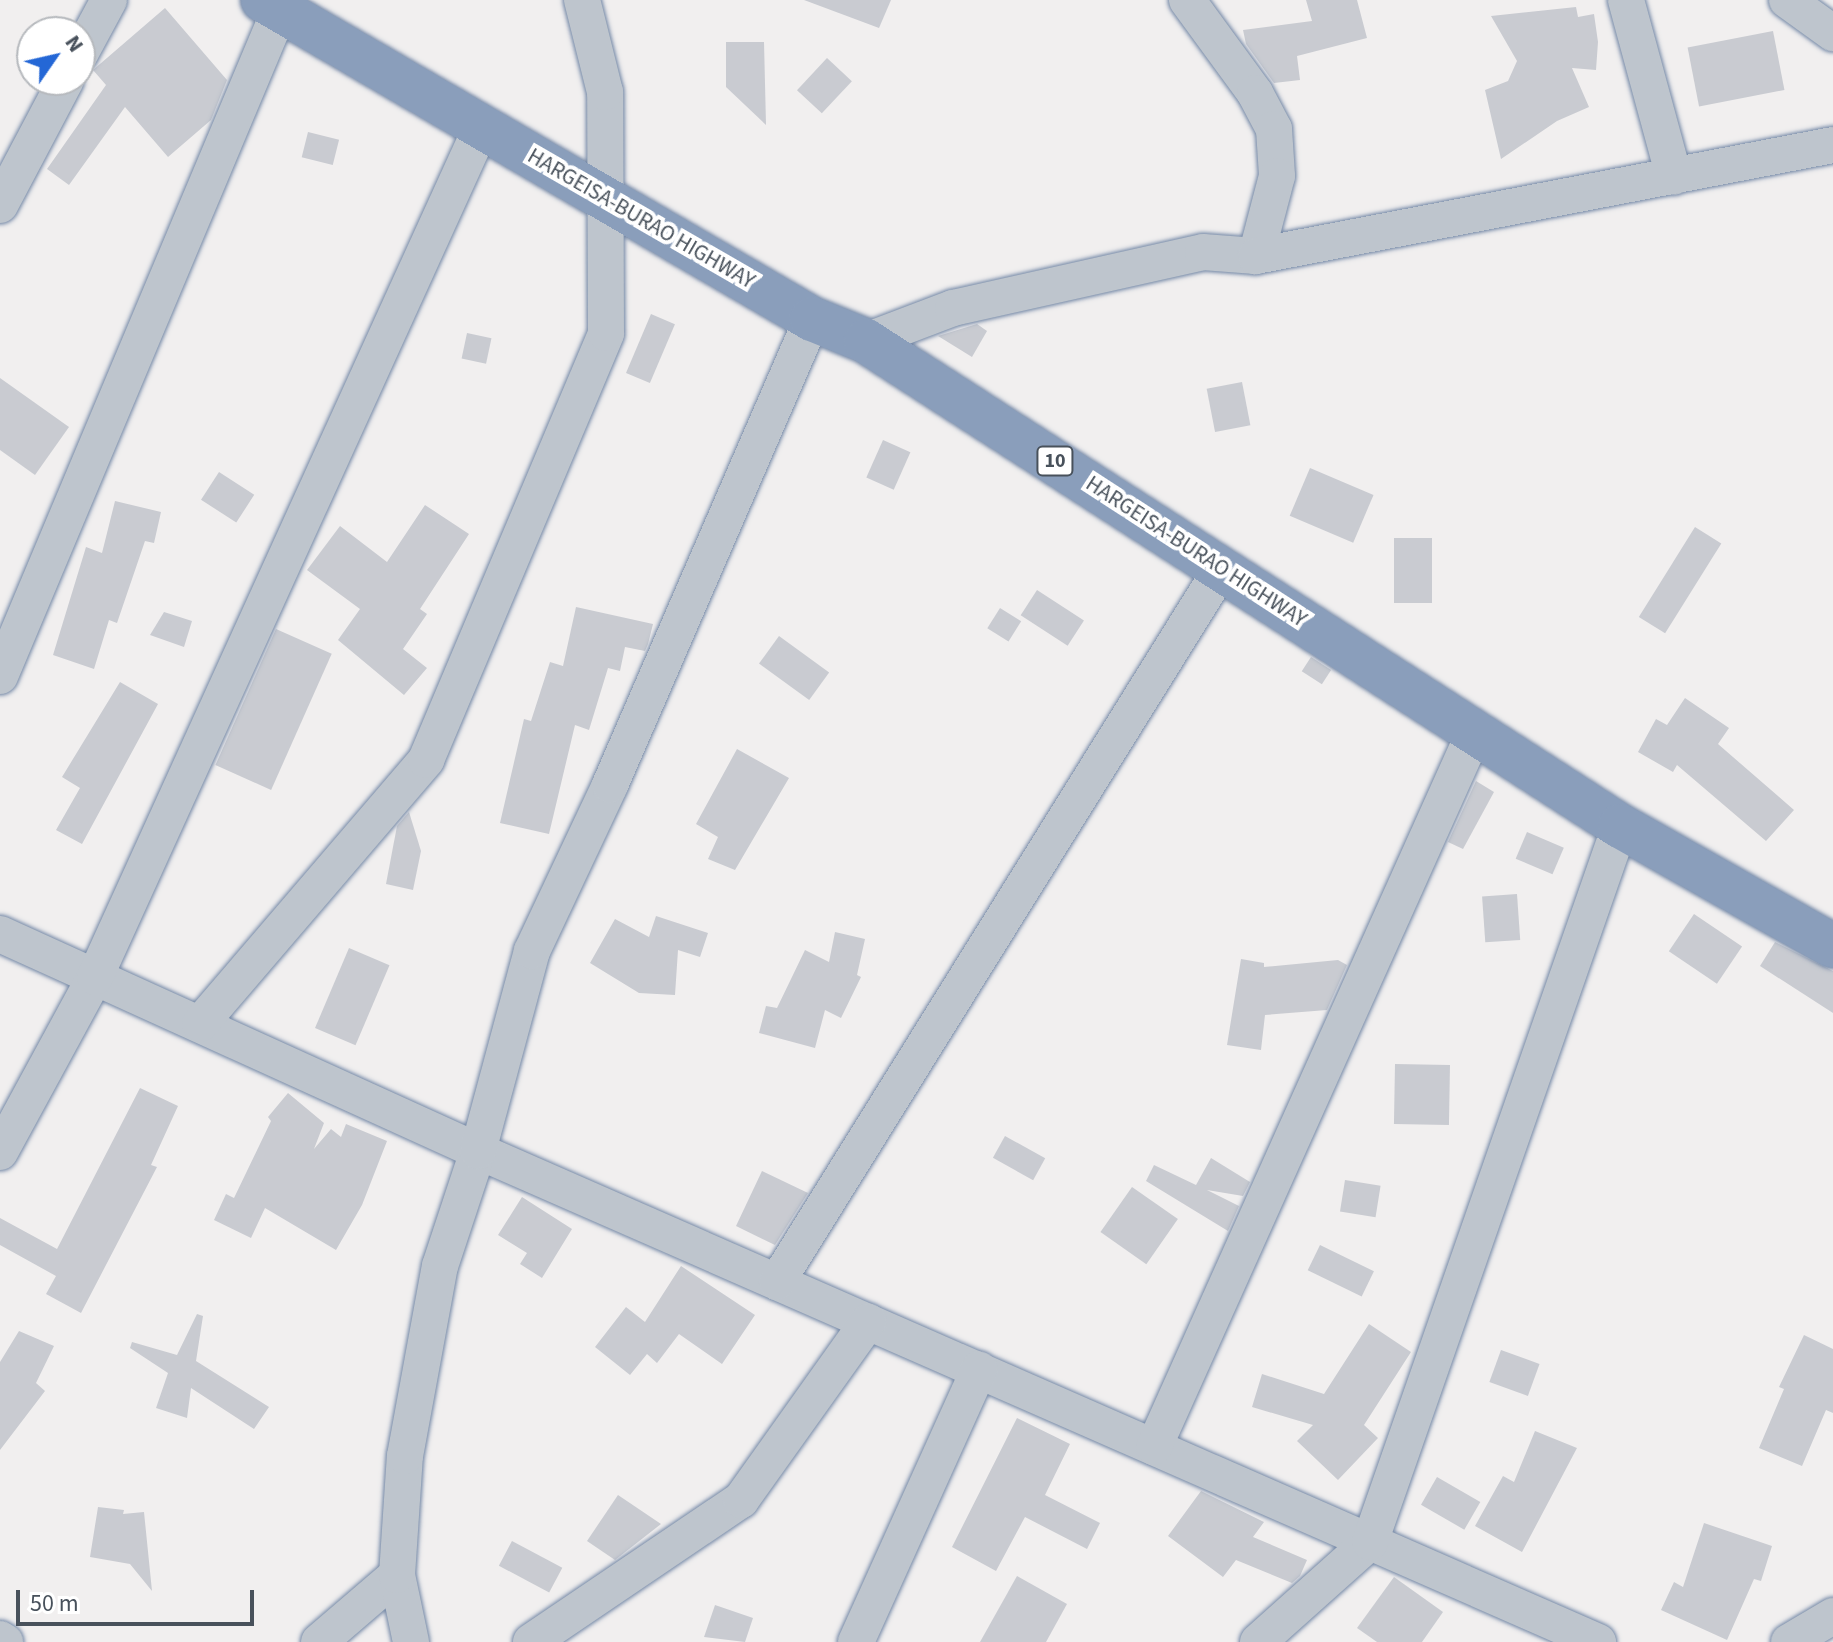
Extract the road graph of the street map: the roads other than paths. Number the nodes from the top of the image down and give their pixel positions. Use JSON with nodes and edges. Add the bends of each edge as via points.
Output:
{"nodes":[{"id":1,"x":109,"y":0,"type":"edge"},
{"id":2,"x":582,"y":0,"type":"edge"},
{"id":3,"x":1187,"y":0,"type":"edge"},
{"id":4,"x":1626,"y":0,"type":"edge"},
{"id":5,"x":1787,"y":0,"type":"edge"},
{"id":6,"x":275,"y":3,"type":"edge"},
{"id":7,"x":96,"y":24,"type":"edge"},
{"id":8,"x":1833,"y":33,"type":"edge"},
{"id":9,"x":58,"y":96,"type":"edge"},
{"id":10,"x":481,"y":128,"type":"junction"},
{"id":11,"x":1833,"y":145,"type":"edge"},
{"id":12,"x":1674,"y":177,"type":"junction"},
{"id":13,"x":606,"y":198,"type":"junction"},
{"id":14,"x":0,"y":205,"type":"edge"},
{"id":15,"x":1256,"y":256,"type":"junction"},
{"id":16,"x":812,"y":319,"type":"junction"},
{"id":17,"x":866,"y":341,"type":"junction"},
{"id":18,"x":1222,"y":568,"type":"junction"},
{"id":19,"x":0,"y":676,"type":"edge"},
{"id":20,"x":1475,"y":731,"type":"junction"},
{"id":21,"x":1620,"y":826,"type":"junction"},
{"id":22,"x":0,"y":934,"type":"edge"},
{"id":23,"x":1833,"y":946,"type":"edge"},
{"id":24,"x":95,"y":977,"type":"junction"},
{"id":25,"x":200,"y":1024,"type":"junction"},
{"id":26,"x":478,"y":1151,"type":"junction"},
{"id":27,"x":0,"y":1152,"type":"edge"},
{"id":28,"x":777,"y":1282,"type":"junction"},
{"id":29,"x":868,"y":1322,"type":"junction"},
{"id":30,"x":979,"y":1370,"type":"junction"},
{"id":31,"x":1154,"y":1447,"type":"junction"},
{"id":32,"x":1370,"y":1542,"type":"junction"},
{"id":33,"x":397,"y":1575,"type":"junction"},
{"id":34,"x":1833,"y":1616,"type":"edge"},
{"id":35,"x":0,"y":1639,"type":"edge"},
{"id":36,"x":5,"y":1642,"type":"edge"},
{"id":37,"x":319,"y":1642,"type":"edge"},
{"id":38,"x":411,"y":1642,"type":"edge"},
{"id":39,"x":531,"y":1642,"type":"edge"},
{"id":40,"x":856,"y":1642,"type":"edge"},
{"id":41,"x":1258,"y":1642,"type":"edge"},
{"id":42,"x":1598,"y":1642,"type":"edge"},
{"id":43,"x":1789,"y":1642,"type":"edge"}],
"edges":[{"from":1,"to":7,"type":"street"},
{"from":2,"to":13,"type":"street","via":[[605,92]]},
{"from":3,"to":15,"type":"street","via":[[1255,93],[1274,129],[1277,176]]},
{"from":4,"to":12,"type":"street"},
{"from":5,"to":8,"type":"street"},
{"from":6,"to":10,"type":"highway","name":"HARGEISA-BURAO HIGHWAY","number":"10"},
{"from":6,"to":19,"type":"street"},
{"from":9,"to":14,"type":"street"},
{"from":10,"to":13,"type":"highway","name":"HARGEISA-BURAO HIGHWAY","number":"10"},
{"from":10,"to":24,"type":"street"},
{"from":11,"to":12,"type":"street"},
{"from":12,"to":15,"type":"street"},
{"from":13,"to":16,"type":"highway","name":"HARGEISA-BURAO HIGHWAY","number":"10"},
{"from":13,"to":25,"type":"street","via":[[606,333],[426,760]]},
{"from":15,"to":17,"type":"street","via":[[1203,252],[1050,284],[953,308]]},
{"from":16,"to":17,"type":"highway","name":"HARGEISA-BURAO HIGHWAY","number":"10"},
{"from":16,"to":26,"type":"street","via":[[610,785],[532,951]]},
{"from":17,"to":18,"type":"highway","name":"HARGEISA-BURAO HIGHWAY","number":"10"},
{"from":18,"to":20,"type":"highway","name":"HARGEISA-BURAO HIGHWAY","number":"10"},
{"from":18,"to":28,"type":"street"},
{"from":20,"to":21,"type":"highway","name":"HARGEISA-BURAO HIGHWAY","number":"10"},
{"from":20,"to":31,"type":"street"},
{"from":21,"to":23,"type":"highway","name":"HARGEISA-BURAO HIGHWAY","number":"10"},
{"from":21,"to":32,"type":"street"},
{"from":22,"to":24,"type":"street"},
{"from":24,"to":25,"type":"street"},
{"from":24,"to":27,"type":"street"},
{"from":25,"to":26,"type":"street"},
{"from":26,"to":28,"type":"street"},
{"from":26,"to":33,"type":"street","via":[[438,1280],[405,1456]]},
{"from":28,"to":29,"type":"street"},
{"from":29,"to":30,"type":"street"},
{"from":29,"to":39,"type":"street","via":[[741,1500]]},
{"from":30,"to":31,"type":"street"},
{"from":30,"to":40,"type":"street"},
{"from":31,"to":32,"type":"street"},
{"from":32,"to":41,"type":"street"},
{"from":32,"to":42,"type":"street"},
{"from":33,"to":37,"type":"street"},
{"from":33,"to":38,"type":"street"},
{"from":34,"to":43,"type":"street"},
{"from":35,"to":36,"type":"street"}]}
